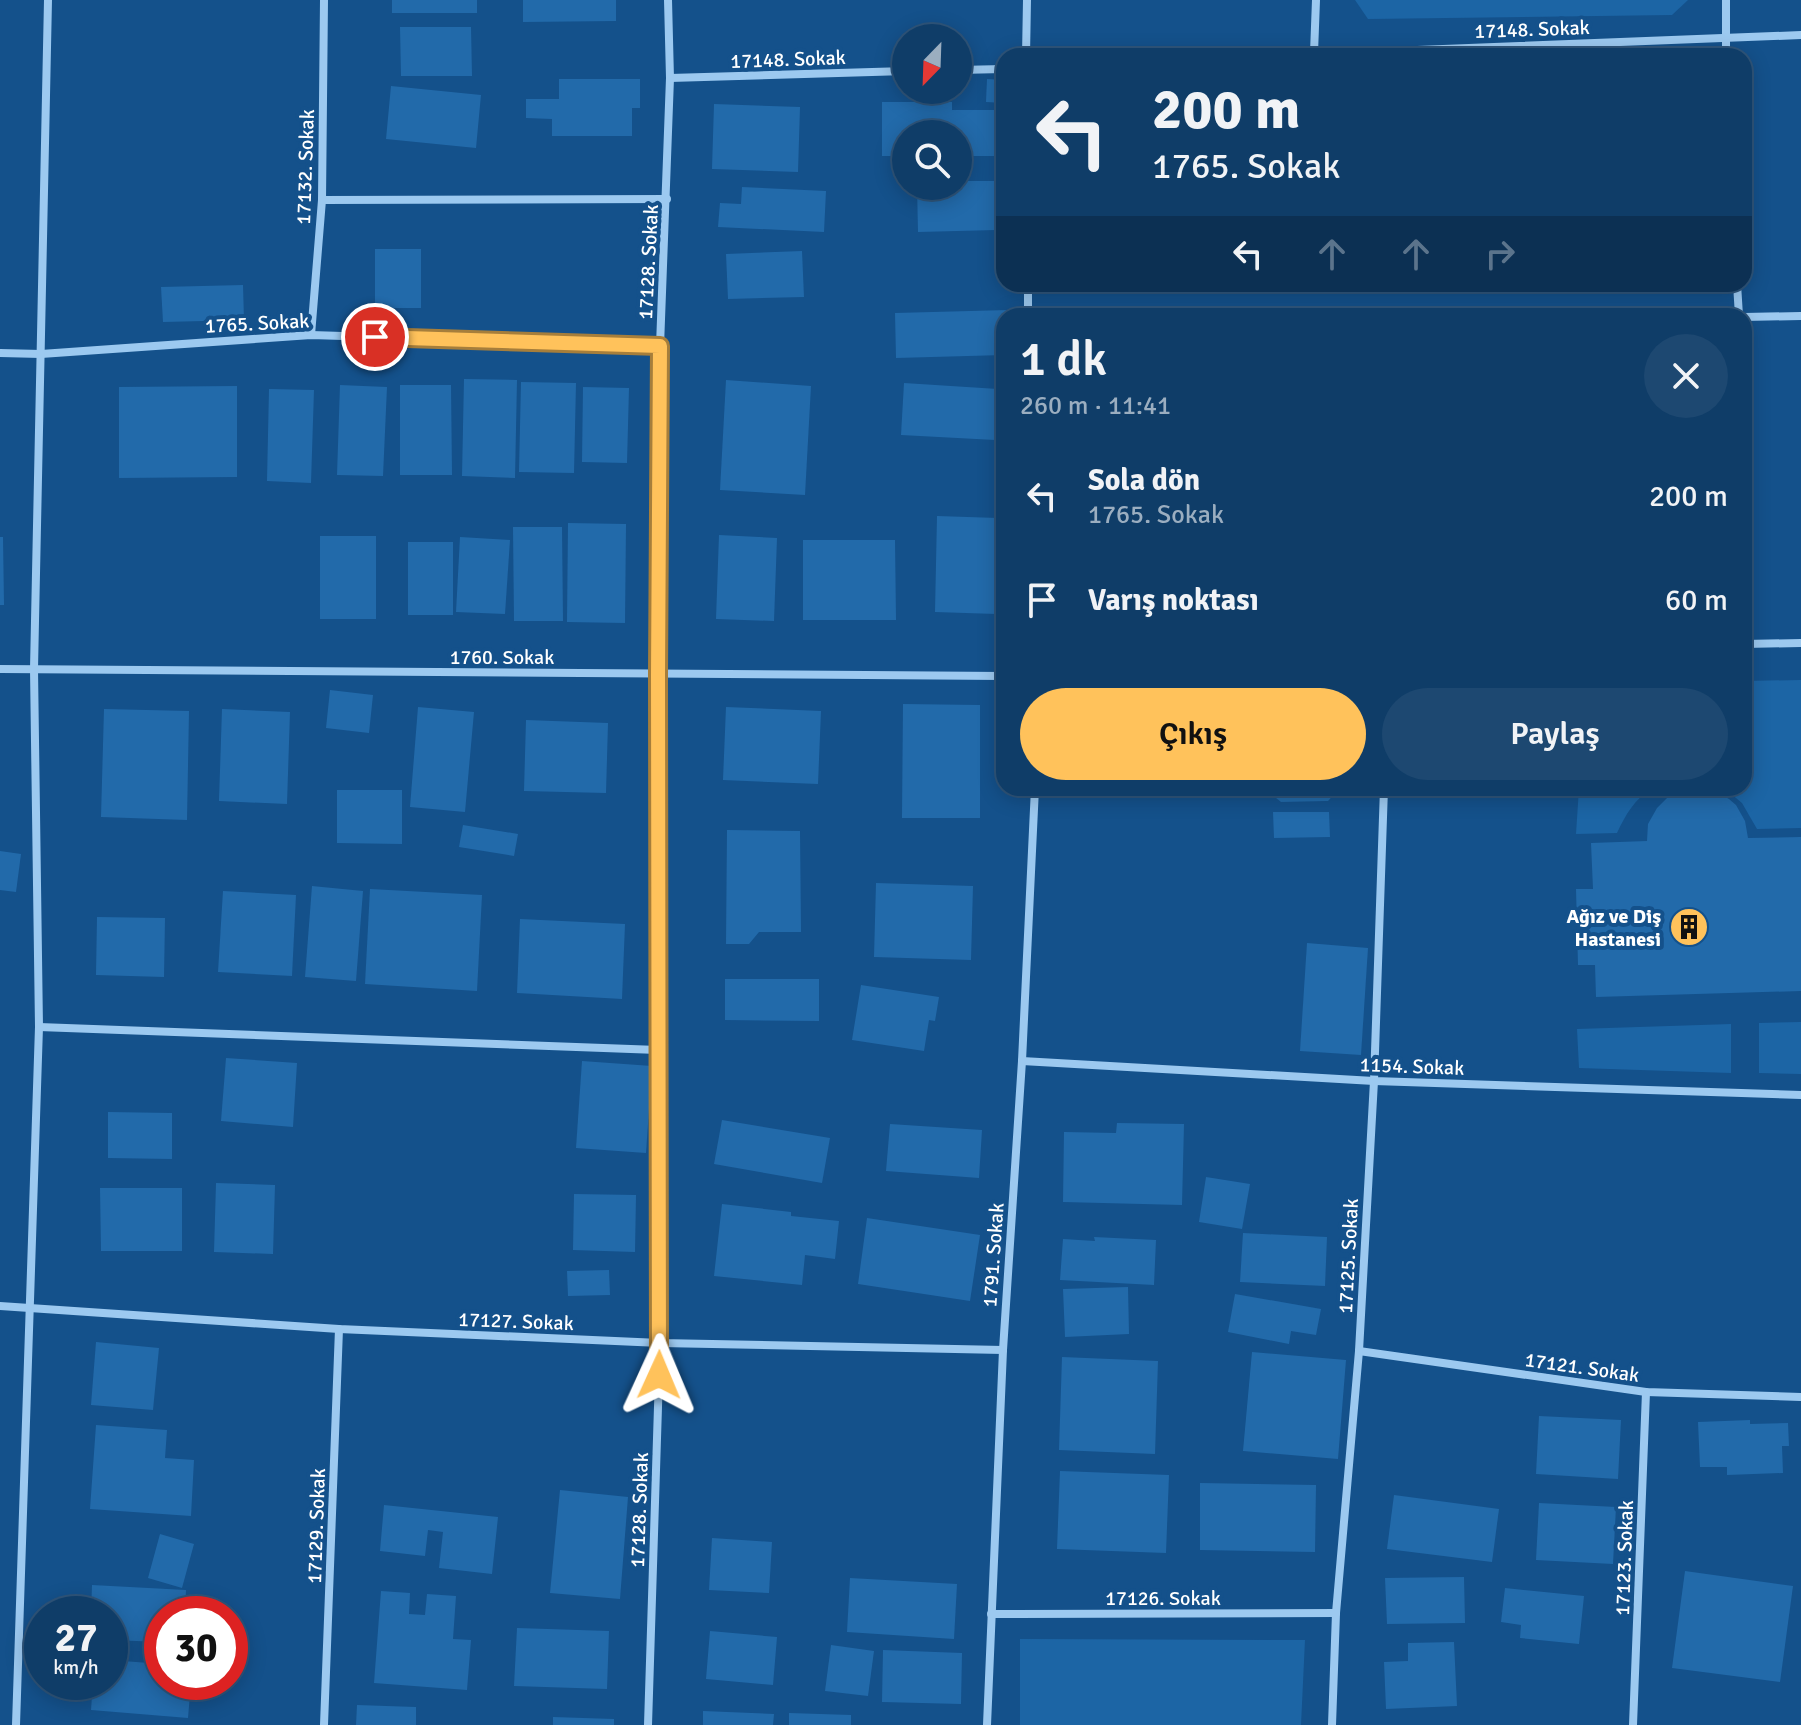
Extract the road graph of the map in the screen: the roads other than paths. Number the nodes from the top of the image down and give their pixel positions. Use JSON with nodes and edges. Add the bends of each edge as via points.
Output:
{"nodes":[{"id":1,"x":48,"y":0,"type":"edge"},
{"id":2,"x":324,"y":0,"type":"edge"},
{"id":3,"x":668,"y":0,"type":"edge"},
{"id":4,"x":1027,"y":0,"type":"edge"},
{"id":5,"x":1316,"y":0,"type":"edge"},
{"id":6,"x":1726,"y":0,"type":"edge"},
{"id":7,"x":1801,"y":35,"type":"edge"},
{"id":8,"x":1725,"y":38,"type":"junction"},
{"id":9,"x":1026,"y":48,"type":"edge"},
{"id":10,"x":1314,"y":48,"type":"edge"},
{"id":11,"x":1451,"y":48,"type":"edge"},
{"id":12,"x":1726,"y":48,"type":"edge"},
{"id":13,"x":996,"y":69,"type":"edge"},
{"id":14,"x":972,"y":70,"type":"edge"},
{"id":15,"x":892,"y":71,"type":"edge"},
{"id":16,"x":670,"y":78,"type":"junction"},
{"id":17,"x":667,"y":199,"type":"junction"},
{"id":18,"x":322,"y":200,"type":"junction"},
{"id":19,"x":1752,"y":316,"type":"edge"},
{"id":20,"x":1801,"y":316,"type":"edge"},
{"id":21,"x":311,"y":335,"type":"junction"},
{"id":22,"x":660,"y":346,"type":"junction"},
{"id":23,"x":0,"y":353,"type":"edge"},
{"id":24,"x":41,"y":354,"type":"junction"},
{"id":25,"x":1801,"y":643,"type":"edge"},
{"id":26,"x":1752,"y":644,"type":"edge"},
{"id":27,"x":0,"y":669,"type":"edge"},
{"id":28,"x":34,"y":669,"type":"junction"},
{"id":29,"x":658,"y":675,"type":"junction"},
{"id":30,"x":996,"y":676,"type":"edge"},
{"id":31,"x":1035,"y":796,"type":"edge"},
{"id":32,"x":1384,"y":796,"type":"edge"},
{"id":33,"x":39,"y":1027,"type":"junction"},
{"id":34,"x":658,"y":1050,"type":"junction"},
{"id":35,"x":1022,"y":1061,"type":"junction"},
{"id":36,"x":1374,"y":1081,"type":"junction"},
{"id":37,"x":1801,"y":1095,"type":"edge"},
{"id":38,"x":0,"y":1306,"type":"edge"},
{"id":39,"x":28,"y":1308,"type":"junction"},
{"id":40,"x":339,"y":1329,"type":"junction"},
{"id":41,"x":660,"y":1343,"type":"junction"},
{"id":42,"x":1003,"y":1350,"type":"junction"},
{"id":43,"x":1359,"y":1351,"type":"junction"},
{"id":44,"x":1646,"y":1392,"type":"junction"},
{"id":45,"x":1801,"y":1397,"type":"edge"},
{"id":46,"x":1336,"y":1613,"type":"junction"},
{"id":47,"x":991,"y":1614,"type":"junction"},
{"id":48,"x":16,"y":1725,"type":"edge"},
{"id":49,"x":324,"y":1725,"type":"edge"},
{"id":50,"x":648,"y":1725,"type":"edge"},
{"id":51,"x":987,"y":1725,"type":"edge"},
{"id":52,"x":1332,"y":1725,"type":"edge"},
{"id":53,"x":1633,"y":1725,"type":"edge"}],
"edges":[{"from":1,"to":24,"type":"street"},
{"from":2,"to":18,"type":"street","name":"17132. Sokak"},
{"from":3,"to":16,"type":"street","name":"17128. Sokak"},
{"from":4,"to":9,"type":"street"},
{"from":5,"to":10,"type":"street"},
{"from":6,"to":8,"type":"street"},
{"from":7,"to":8,"type":"street","name":"17148. Sokak"},
{"from":8,"to":11,"type":"street","name":"17148. Sokak"},
{"from":8,"to":12,"type":"street"},
{"from":13,"to":14,"type":"street"},
{"from":15,"to":16,"type":"street","name":"17148. Sokak"},
{"from":16,"to":17,"type":"street","name":"17128. Sokak"},
{"from":17,"to":18,"type":"street"},
{"from":17,"to":22,"type":"street","name":"17128. Sokak"},
{"from":18,"to":21,"type":"street","name":"17132. Sokak"},
{"from":19,"to":20,"type":"street"},
{"from":21,"to":22,"type":"street","name":"1765. Sokak"},
{"from":21,"to":24,"type":"street","name":"1765. Sokak"},
{"from":22,"to":29,"type":"street","name":"17128. Sokak"},
{"from":23,"to":24,"type":"street","name":"1765. Sokak"},
{"from":24,"to":28,"type":"street"},
{"from":25,"to":26,"type":"street"},
{"from":27,"to":28,"type":"street","name":"1760. Sokak"},
{"from":28,"to":29,"type":"street","name":"1760. Sokak"},
{"from":28,"to":33,"type":"street"},
{"from":29,"to":30,"type":"street","name":"1760. Sokak"},
{"from":29,"to":34,"type":"street","name":"17128. Sokak"},
{"from":31,"to":35,"type":"street","name":"1791. Sokak"},
{"from":32,"to":36,"type":"street","name":"17125. Sokak"},
{"from":33,"to":34,"type":"street"},
{"from":33,"to":39,"type":"street"},
{"from":34,"to":41,"type":"street","name":"17128. Sokak"},
{"from":35,"to":36,"type":"street","name":"1154. Sokak"},
{"from":35,"to":42,"type":"street","name":"1791. Sokak"},
{"from":36,"to":37,"type":"street","name":"1154. Sokak"},
{"from":36,"to":43,"type":"street","name":"17125. Sokak"},
{"from":38,"to":39,"type":"street","name":"17127. Sokak"},
{"from":39,"to":40,"type":"street","name":"17127. Sokak"},
{"from":39,"to":48,"type":"street"},
{"from":40,"to":41,"type":"street","name":"17127. Sokak"},
{"from":40,"to":49,"type":"street","name":"17129. Sokak"},
{"from":41,"to":42,"type":"street","name":"17127. Sokak"},
{"from":41,"to":50,"type":"street","name":"17128. Sokak"},
{"from":42,"to":47,"type":"street","name":"1791. Sokak"},
{"from":43,"to":44,"type":"street","name":"17121. Sokak"},
{"from":43,"to":46,"type":"street","name":"17125. Sokak"},
{"from":44,"to":45,"type":"street","name":"17121. Sokak"},
{"from":44,"to":53,"type":"street","name":"17123. Sokak"},
{"from":46,"to":47,"type":"street","name":"17126. Sokak"},
{"from":46,"to":52,"type":"street","name":"17125. Sokak"},
{"from":47,"to":51,"type":"street","name":"1791. Sokak"}]}
